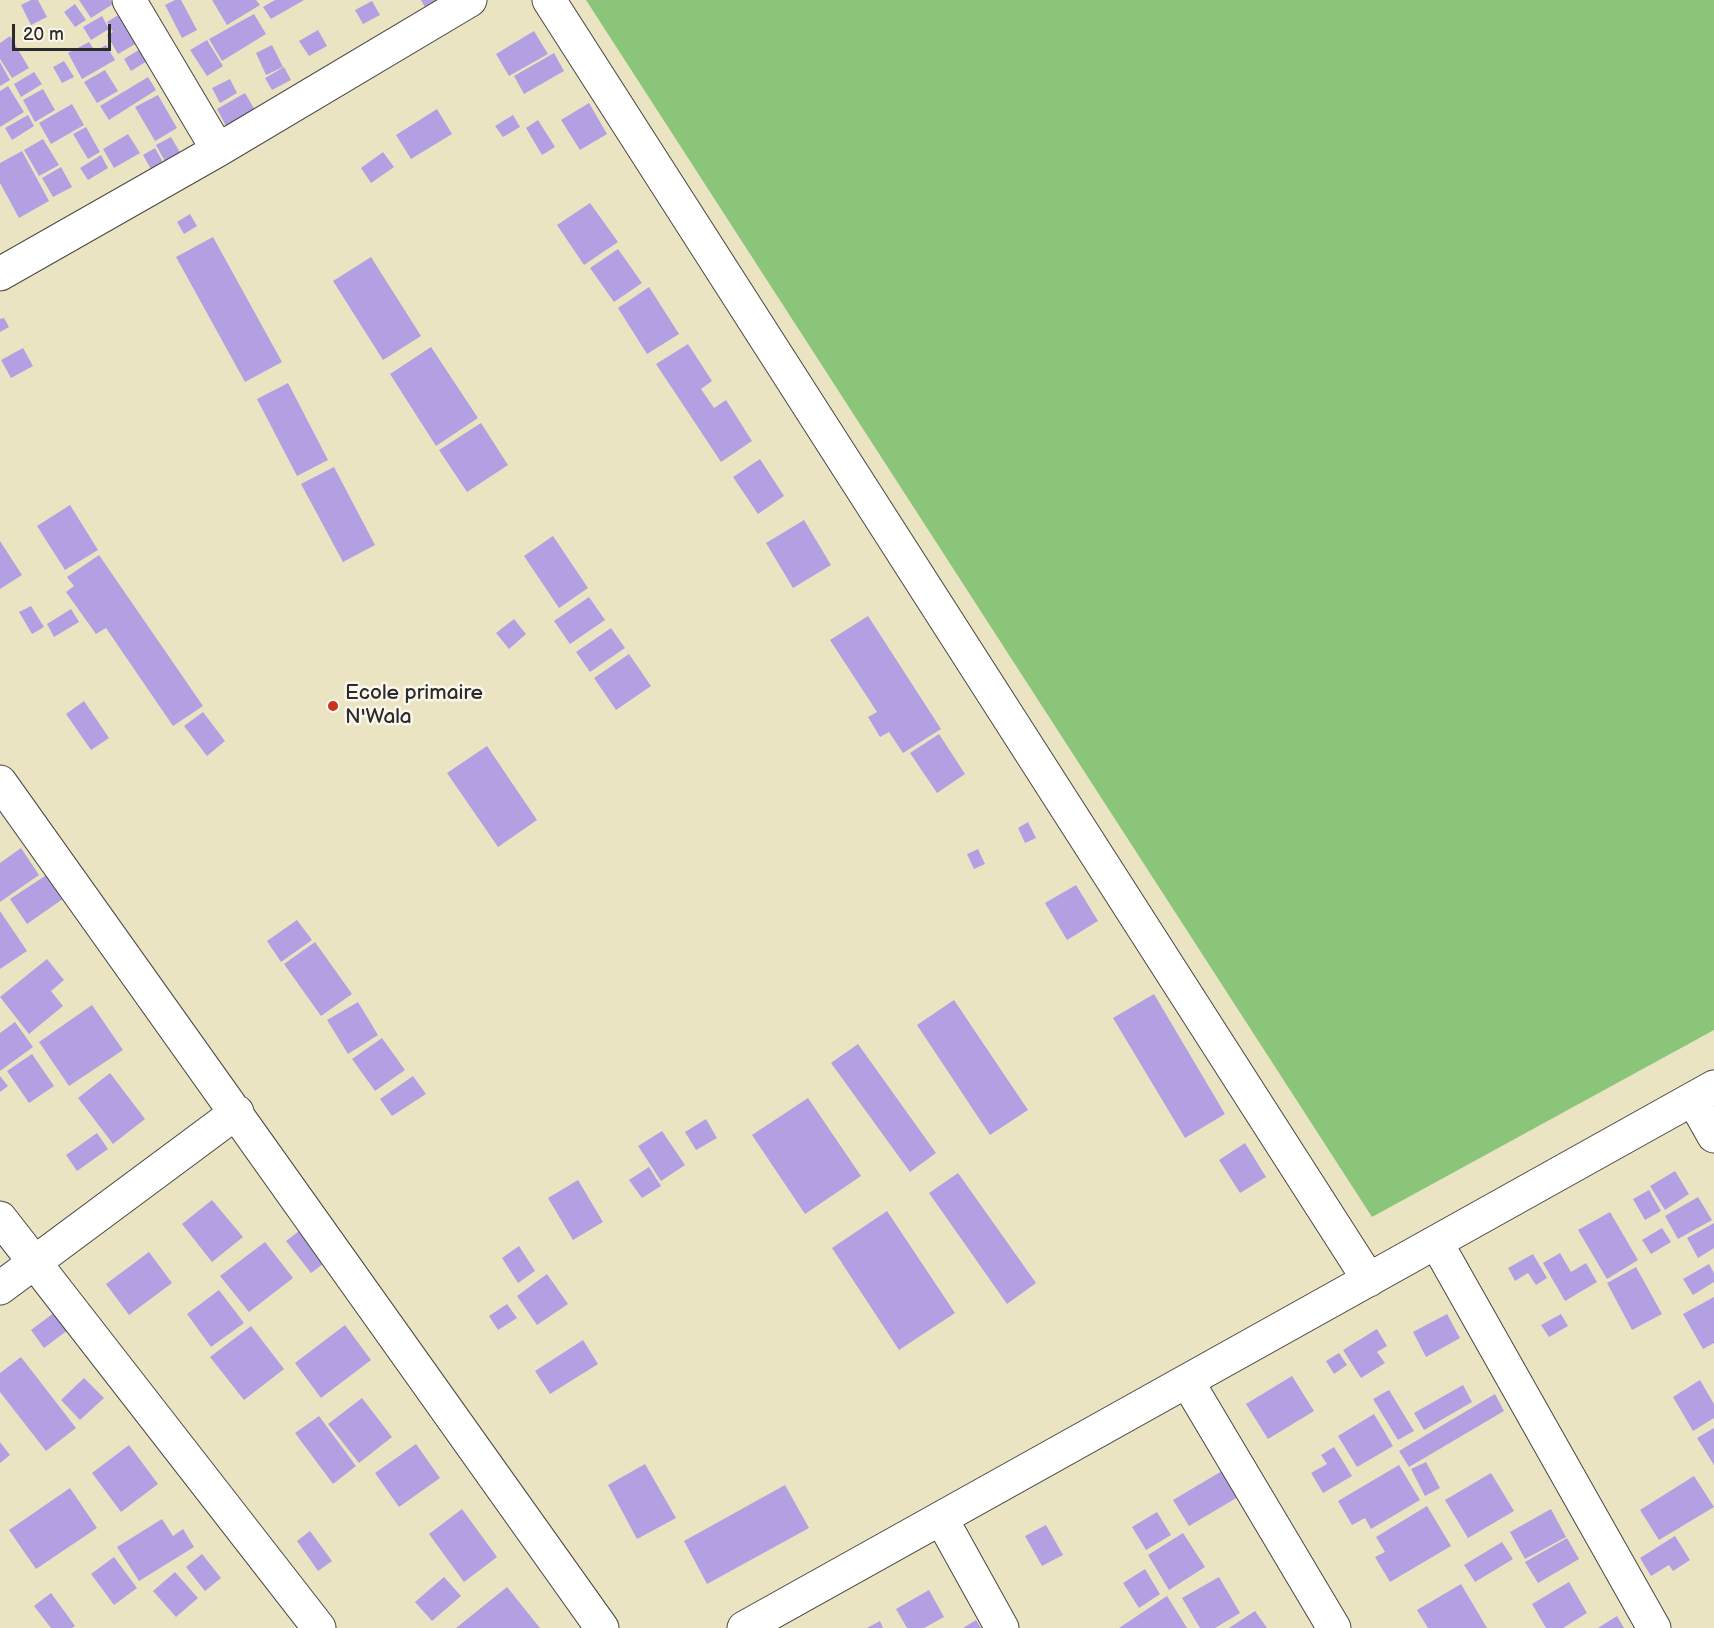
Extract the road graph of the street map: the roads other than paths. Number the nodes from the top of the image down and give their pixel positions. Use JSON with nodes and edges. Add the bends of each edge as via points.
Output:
{"nodes":[{"id":1,"x":129,"y":0,"type":"edge"},
{"id":2,"x":470,"y":0,"type":"edge"},
{"id":3,"x":549,"y":0,"type":"edge"},
{"id":4,"x":218,"y":150,"type":"junction"},
{"id":5,"x":0,"y":274,"type":"edge"},
{"id":6,"x":0,"y":782,"type":"edge"},
{"id":7,"x":1703,"y":1093,"type":"edge"},
{"id":8,"x":237,"y":1112,"type":"junction"},
{"id":9,"x":1714,"y":1136,"type":"edge"},
{"id":10,"x":0,"y":1218,"type":"edge"},
{"id":11,"x":1436,"y":1242,"type":"junction"},
{"id":12,"x":34,"y":1263,"type":"junction"},
{"id":13,"x":1369,"y":1280,"type":"junction"},
{"id":14,"x":0,"y":1288,"type":"edge"},
{"id":15,"x":1187,"y":1381,"type":"junction"},
{"id":16,"x":941,"y":1518,"type":"junction"},
{"id":17,"x":319,"y":1628,"type":"edge"},
{"id":18,"x":602,"y":1628,"type":"edge"},
{"id":19,"x":744,"y":1628,"type":"edge"},
{"id":20,"x":1002,"y":1628,"type":"edge"},
{"id":21,"x":1334,"y":1628,"type":"edge"},
{"id":22,"x":1654,"y":1628,"type":"edge"}],
"edges":[{"from":1,"to":4,"type":"street"},
{"from":2,"to":4,"type":"street"},
{"from":3,"to":13,"type":"street"},
{"from":4,"to":5,"type":"street"},
{"from":6,"to":8,"type":"street"},
{"from":7,"to":9,"type":"street"},
{"from":7,"to":11,"type":"street"},
{"from":8,"to":12,"type":"street"},
{"from":8,"to":18,"type":"street"},
{"from":10,"to":12,"type":"street"},
{"from":11,"to":13,"type":"street"},
{"from":11,"to":22,"type":"street"},
{"from":12,"to":14,"type":"street"},
{"from":12,"to":17,"type":"street"},
{"from":13,"to":15,"type":"street"},
{"from":15,"to":16,"type":"street"},
{"from":15,"to":21,"type":"street"},
{"from":16,"to":19,"type":"street"},
{"from":16,"to":20,"type":"street"}]}
